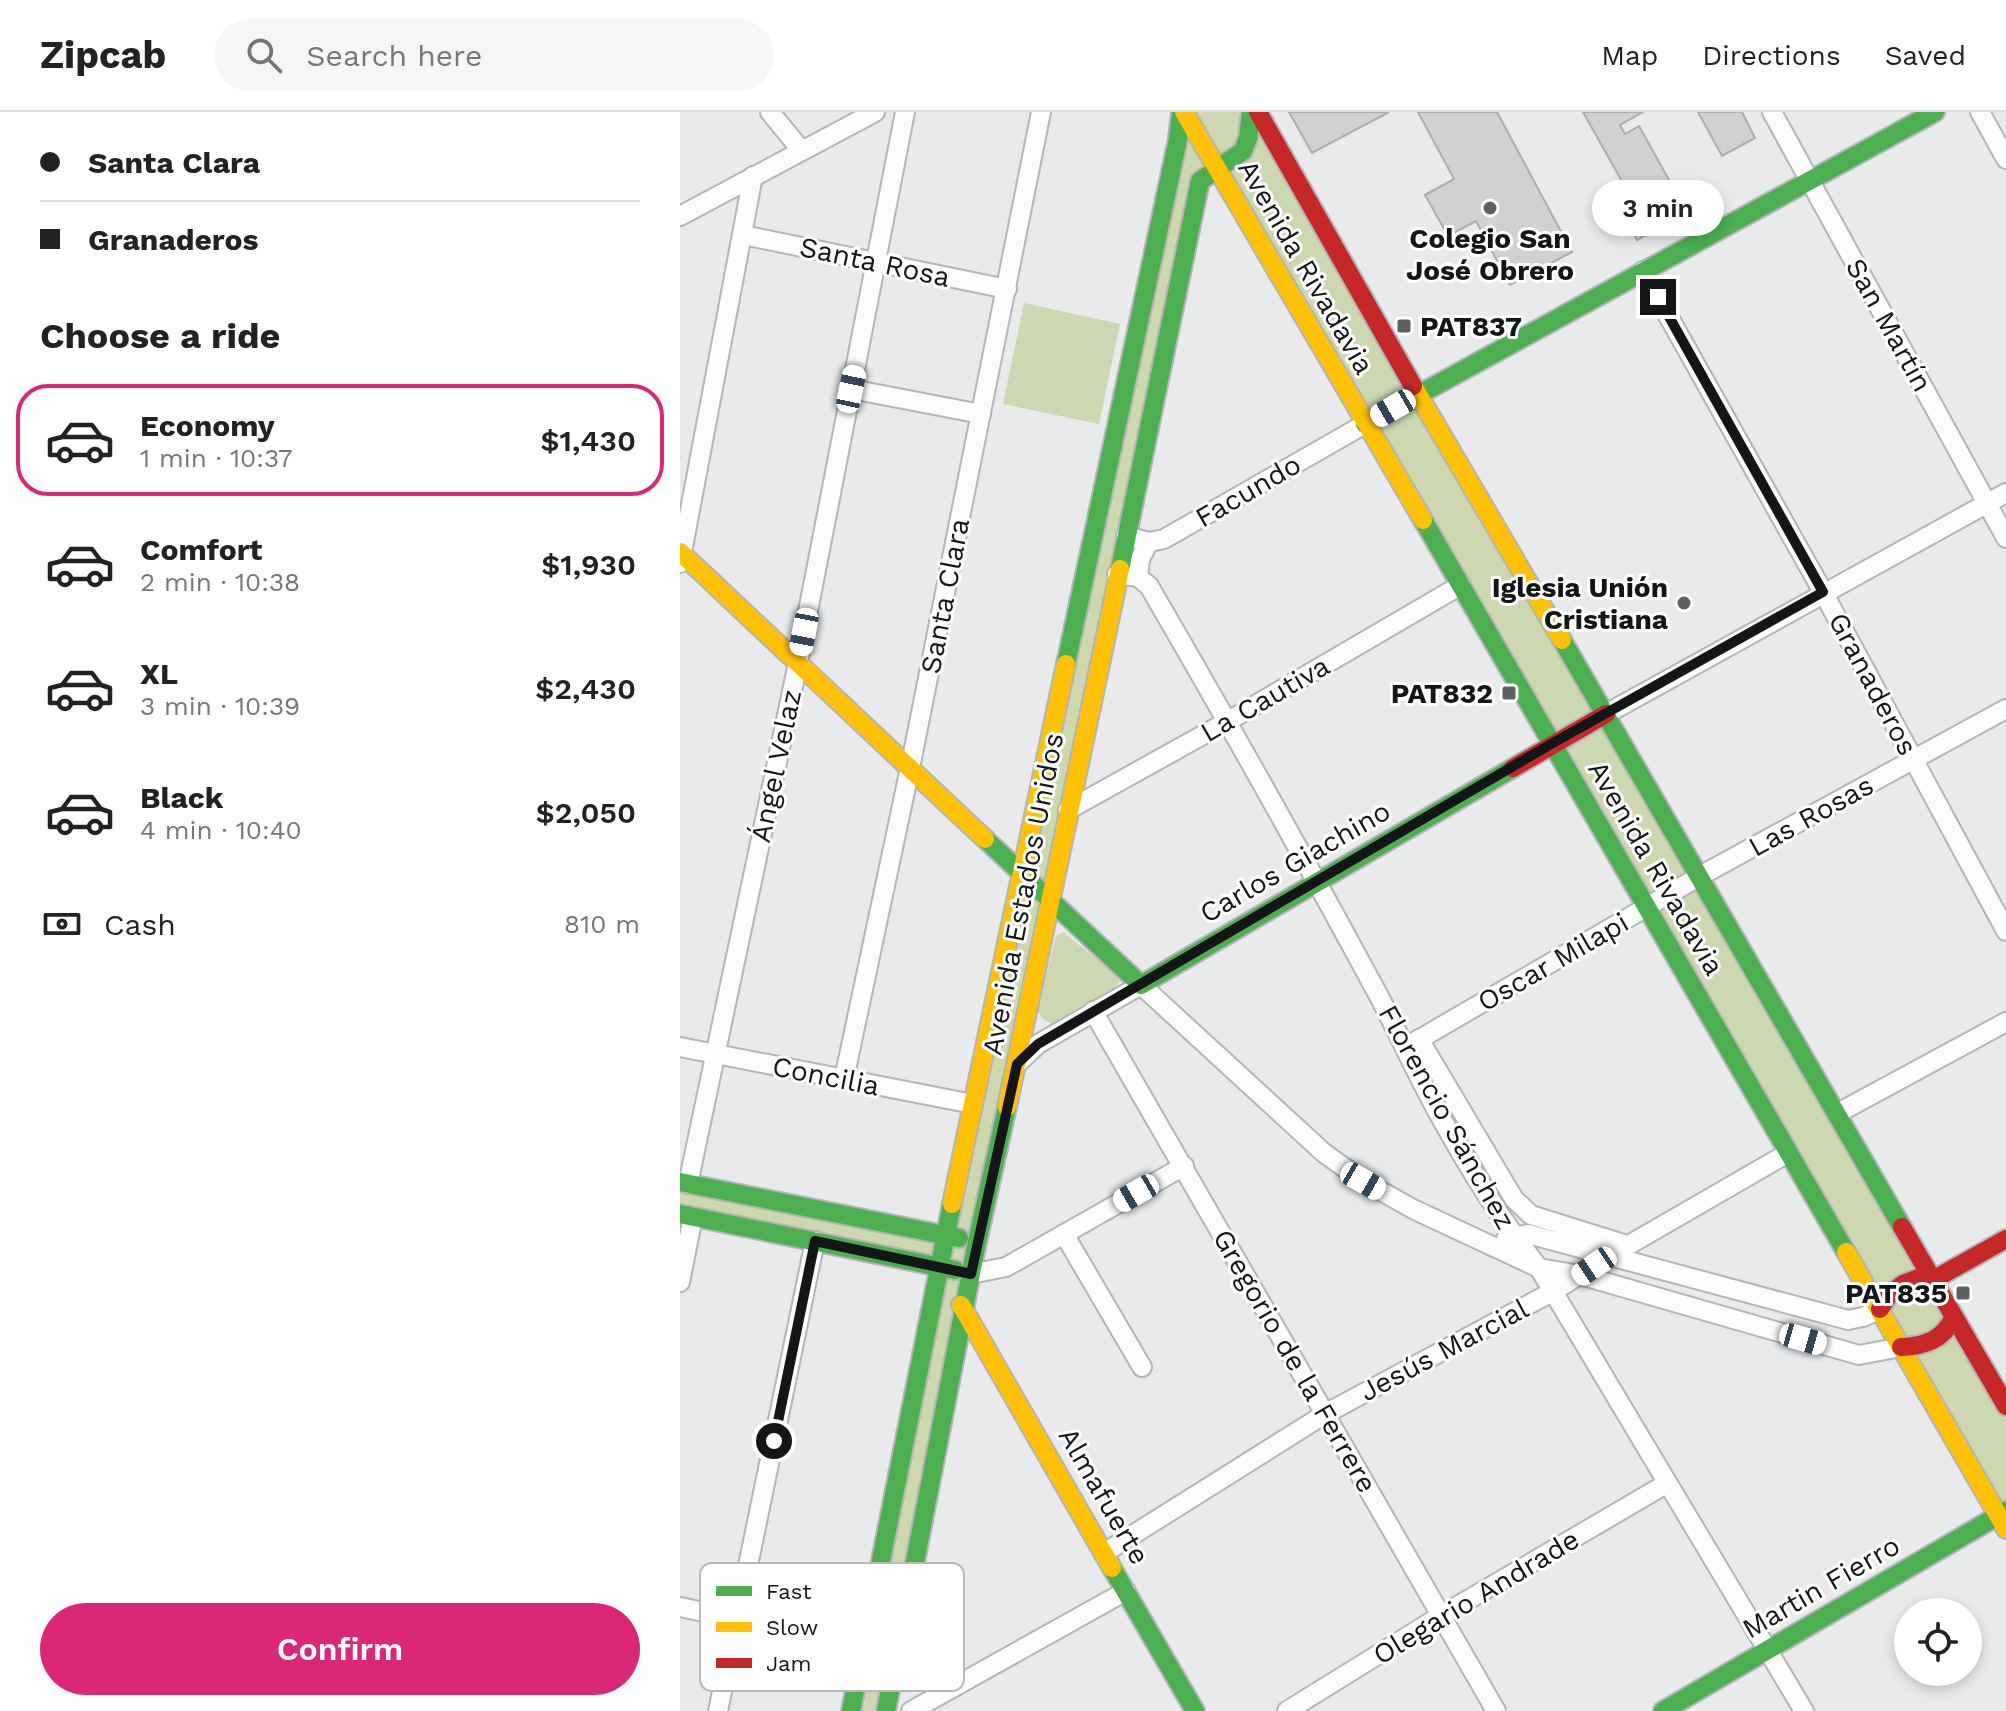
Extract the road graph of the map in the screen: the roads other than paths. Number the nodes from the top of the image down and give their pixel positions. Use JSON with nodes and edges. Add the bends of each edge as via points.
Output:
{"nodes":[{"id":1,"x":770,"y":112,"type":"edge"},
{"id":2,"x":875,"y":112,"type":"edge"},
{"id":3,"x":905,"y":112,"type":"edge"},
{"id":4,"x":1041,"y":112,"type":"edge"},
{"id":5,"x":1182,"y":112,"type":"edge"},
{"id":6,"x":1251,"y":112,"type":"edge"},
{"id":7,"x":1258,"y":112,"type":"edge"},
{"id":8,"x":1772,"y":112,"type":"edge"},
{"id":9,"x":1935,"y":112,"type":"edge"},
{"id":10,"x":1980,"y":112,"type":"edge"},
{"id":11,"x":801,"y":150,"type":"junction"},
{"id":12,"x":2006,"y":159,"type":"edge"},
{"id":13,"x":1217,"y":168,"type":"junction"},
{"id":14,"x":753,"y":176,"type":"junction"},
{"id":15,"x":1809,"y":180,"type":"junction"},
{"id":16,"x":680,"y":216,"type":"edge"},
{"id":17,"x":743,"y":235,"type":"junction"},
{"id":18,"x":877,"y":263,"type":"junction"},
{"id":19,"x":1643,"y":271,"type":"junction"},
{"id":20,"x":1007,"y":289,"type":"junction"},
{"id":21,"x":851,"y":389,"type":"junction"},
{"id":22,"x":1417,"y":393,"type":"junction"},
{"id":23,"x":981,"y":414,"type":"junction"},
{"id":24,"x":1365,"y":424,"type":"junction"},
{"id":25,"x":2006,"y":493,"type":"edge"},
{"id":26,"x":1987,"y":503,"type":"junction"},
{"id":27,"x":1094,"y":529,"type":"junction"},
{"id":28,"x":1126,"y":536,"type":"junction"},
{"id":29,"x":2006,"y":538,"type":"edge"},
{"id":30,"x":1149,"y":542,"type":"junction"},
{"id":31,"x":681,"y":556,"type":"edge"},
{"id":32,"x":1086,"y":570,"type":"junction"},
{"id":33,"x":1117,"y":574,"type":"junction"},
{"id":34,"x":1138,"y":577,"type":"junction"},
{"id":35,"x":1461,"y":585,"type":"junction"},
{"id":36,"x":1823,"y":592,"type":"junction"},
{"id":37,"x":798,"y":663,"type":"junction"},
{"id":38,"x":2006,"y":709,"type":"edge"},
{"id":39,"x":1606,"y":714,"type":"junction"},
{"id":40,"x":1228,"y":721,"type":"junction"},
{"id":41,"x":1551,"y":744,"type":"junction"},
{"id":42,"x":1914,"y":759,"type":"junction"},
{"id":43,"x":910,"y":768,"type":"junction"},
{"id":44,"x":1068,"y":810,"type":"junction"},
{"id":45,"x":1023,"y":873,"type":"junction"},
{"id":46,"x":1700,"y":876,"type":"junction"},
{"id":47,"x":1317,"y":882,"type":"junction"},
{"id":48,"x":1052,"y":900,"type":"junction"},
{"id":49,"x":1647,"y":908,"type":"junction"},
{"id":50,"x":2006,"y":931,"type":"edge"},
{"id":51,"x":1141,"y":985,"type":"junction"},
{"id":52,"x":1093,"y":1011,"type":"junction"},
{"id":53,"x":2006,"y":1022,"type":"edge"},
{"id":54,"x":1413,"y":1043,"type":"junction"},
{"id":55,"x":680,"y":1047,"type":"edge"},
{"id":56,"x":714,"y":1054,"type":"junction"},
{"id":57,"x":1017,"y":1064,"type":"junction"},
{"id":58,"x":844,"y":1079,"type":"junction"},
{"id":59,"x":973,"y":1104,"type":"junction"},
{"id":60,"x":1838,"y":1113,"type":"junction"},
{"id":61,"x":1788,"y":1153,"type":"junction"},
{"id":62,"x":1184,"y":1166,"type":"junction"},
{"id":63,"x":684,"y":1183,"type":"edge"},
{"id":64,"x":686,"y":1215,"type":"edge"},
{"id":65,"x":1064,"y":1234,"type":"junction"},
{"id":66,"x":945,"y":1235,"type":"junction"},
{"id":67,"x":1514,"y":1236,"type":"junction"},
{"id":68,"x":2006,"y":1239,"type":"edge"},
{"id":69,"x":815,"y":1241,"type":"junction"},
{"id":70,"x":977,"y":1242,"type":"junction"},
{"id":71,"x":1492,"y":1245,"type":"junction"},
{"id":72,"x":1627,"y":1245,"type":"junction"},
{"id":73,"x":1608,"y":1257,"type":"junction"},
{"id":74,"x":939,"y":1266,"type":"junction"},
{"id":75,"x":1006,"y":1267,"type":"junction"},
{"id":76,"x":1539,"y":1268,"type":"junction"},
{"id":77,"x":971,"y":1274,"type":"junction"},
{"id":78,"x":1580,"y":1275,"type":"junction"},
{"id":79,"x":1933,"y":1280,"type":"junction"},
{"id":80,"x":680,"y":1282,"type":"edge"},
{"id":81,"x":1552,"y":1292,"type":"junction"},
{"id":82,"x":1880,"y":1309,"type":"junction"},
{"id":83,"x":964,"y":1310,"type":"junction"},
{"id":84,"x":1954,"y":1317,"type":"junction"},
{"id":85,"x":1901,"y":1347,"type":"junction"},
{"id":86,"x":1142,"y":1367,"type":"dead end"},
{"id":87,"x":2006,"y":1406,"type":"edge"},
{"id":88,"x":1325,"y":1414,"type":"junction"},
{"id":89,"x":1666,"y":1484,"type":"junction"},
{"id":90,"x":2003,"y":1519,"type":"edge"},
{"id":91,"x":1104,"y":1553,"type":"junction"},
{"id":92,"x":748,"y":1563,"type":"edge"},
{"id":93,"x":880,"y":1563,"type":"edge"},
{"id":94,"x":914,"y":1563,"type":"edge"},
{"id":95,"x":1126,"y":1591,"type":"junction"},
{"id":96,"x":680,"y":1607,"type":"edge"},
{"id":97,"x":700,"y":1611,"type":"edge"},
{"id":98,"x":1442,"y":1615,"type":"junction"},
{"id":99,"x":1769,"y":1650,"type":"junction"},
{"id":100,"x":964,"y":1681,"type":"edge"},
{"id":101,"x":722,"y":1691,"type":"edge"},
{"id":102,"x":855,"y":1691,"type":"edge"},
{"id":103,"x":890,"y":1691,"type":"edge"},
{"id":104,"x":947,"y":1691,"type":"edge"},
{"id":105,"x":718,"y":1711,"type":"edge"},
{"id":106,"x":851,"y":1711,"type":"edge"},
{"id":107,"x":886,"y":1711,"type":"edge"},
{"id":108,"x":911,"y":1711,"type":"edge"},
{"id":109,"x":1195,"y":1711,"type":"edge"},
{"id":110,"x":1287,"y":1711,"type":"edge"},
{"id":111,"x":1496,"y":1711,"type":"edge"},
{"id":112,"x":1663,"y":1711,"type":"edge"},
{"id":113,"x":1804,"y":1711,"type":"edge"}],
"edges":[{"from":1,"to":11,"type":"street"},
{"from":2,"to":11,"type":"street"},
{"from":3,"to":18,"type":"street","name":"Ángel Velaz"},
{"from":4,"to":20,"type":"street","name":"Santa Clara"},
{"from":5,"to":13,"type":"main road","name":"Avenida Rivadavia"},
{"from":5,"to":27,"type":"main road","name":"Avenida Estados Unidos"},
{"from":6,"to":13,"type":"main road","name":"Avenida Estados Unidos","via":[[1242,153]]},
{"from":7,"to":22,"type":"main road","name":"Avenida Rivadavia"},
{"from":8,"to":15,"type":"street","name":"San Martín"},
{"from":9,"to":15,"type":"main road"},
{"from":10,"to":12,"type":"street"},
{"from":11,"to":14,"type":"street"},
{"from":13,"to":24,"type":"main road","name":"Avenida Rivadavia"},
{"from":13,"to":28,"type":"main road","name":"Avenida Estados Unidos","via":[[1200,181]]},
{"from":14,"to":16,"type":"street"},
{"from":14,"to":17,"type":"street"},
{"from":15,"to":19,"type":"main road"},
{"from":15,"to":26,"type":"street","name":"San Martín"},
{"from":17,"to":18,"type":"street","name":"Santa Rosa"},
{"from":17,"to":31,"type":"street"},
{"from":18,"to":20,"type":"street","name":"Santa Rosa"},
{"from":18,"to":21,"type":"street","name":"Ángel Velaz"},
{"from":19,"to":22,"type":"main road"},
{"from":19,"to":36,"type":"street","name":"Granaderos"},
{"from":20,"to":23,"type":"street","name":"Santa Clara"},
{"from":21,"to":23,"type":"street"},
{"from":21,"to":37,"type":"street","name":"Ángel Velaz"},
{"from":22,"to":24,"type":"main road"},
{"from":22,"to":39,"type":"main road","name":"Avenida Rivadavia"},
{"from":23,"to":43,"type":"street","name":"Santa Clara"},
{"from":24,"to":30,"type":"street","name":"Facundo","via":[[1164,539]]},
{"from":24,"to":35,"type":"main road","name":"Avenida Rivadavia"},
{"from":25,"to":26,"type":"street"},
{"from":26,"to":29,"type":"street","name":"San Martín"},
{"from":26,"to":36,"type":"street"},
{"from":27,"to":28,"type":"main road"},
{"from":27,"to":32,"type":"main road","name":"Avenida Estados Unidos"},
{"from":28,"to":30,"type":"street"},
{"from":28,"to":33,"type":"main road","name":"Avenida Estados Unidos"},
{"from":30,"to":34,"type":"street"},
{"from":31,"to":37,"type":"main road"},
{"from":32,"to":33,"type":"main road"},
{"from":32,"to":45,"type":"main road","name":"Avenida Estados Unidos"},
{"from":33,"to":34,"type":"street"},
{"from":33,"to":44,"type":"main road","name":"Avenida Estados Unidos"},
{"from":34,"to":40,"type":"street","name":"Florencio Sánchez","via":[[1149,586]]},
{"from":35,"to":40,"type":"street","name":"La Cautiva"},
{"from":35,"to":41,"type":"main road","name":"Avenida Rivadavia"},
{"from":36,"to":39,"type":"street"},
{"from":36,"to":42,"type":"street","name":"Granaderos"},
{"from":37,"to":43,"type":"main road"},
{"from":37,"to":56,"type":"street","name":"Ángel Velaz"},
{"from":38,"to":42,"type":"street","name":"Las Rosas"},
{"from":39,"to":41,"type":"main road","name":"Carlos Giachino"},
{"from":39,"to":46,"type":"main road","name":"Avenida Rivadavia"},
{"from":40,"to":44,"type":"street","name":"La Cautiva"},
{"from":40,"to":47,"type":"street","name":"Florencio Sánchez"},
{"from":41,"to":47,"type":"main road","name":"Carlos Giachino"},
{"from":41,"to":49,"type":"main road","name":"Avenida Rivadavia"},
{"from":42,"to":46,"type":"street","name":"Las Rosas"},
{"from":42,"to":50,"type":"street","name":"Granaderos"},
{"from":43,"to":45,"type":"main road"},
{"from":43,"to":58,"type":"street","name":"Santa Clara"},
{"from":44,"to":48,"type":"main road","name":"Avenida Estados Unidos"},
{"from":45,"to":48,"type":"main road"},
{"from":45,"to":59,"type":"main road","name":"Avenida Estados Unidos"},
{"from":46,"to":49,"type":"street","name":"Oscar Milapi"},
{"from":46,"to":60,"type":"main road","name":"Avenida Rivadavia"},
{"from":47,"to":51,"type":"main road","name":"Carlos Giachino"},
{"from":47,"to":54,"type":"street","name":"Florencio Sánchez"},
{"from":48,"to":51,"type":"main road"},
{"from":48,"to":57,"type":"main road","name":"Avenida Estados Unidos"},
{"from":49,"to":54,"type":"street","name":"Oscar Milapi"},
{"from":49,"to":61,"type":"main road","name":"Avenida Rivadavia"},
{"from":51,"to":52,"type":"street","name":"Carlos Giachino"},
{"from":51,"to":71,"type":"street","via":[[1324,1153],[1413,1209]]},
{"from":52,"to":57,"type":"street","name":"Carlos Giachino","via":[[1038,1044]]},
{"from":52,"to":62,"type":"street","name":"Gregorio de la Ferrere"},
{"from":53,"to":60,"type":"street"},
{"from":54,"to":67,"type":"street","name":"Florencio Sánchez","via":[[1439,1115]]},
{"from":54,"to":72,"type":"street","via":[[1524,1210]]},
{"from":55,"to":56,"type":"street","name":"Concilia"},
{"from":56,"to":58,"type":"street","name":"Concilia"},
{"from":56,"to":63,"type":"street","name":"Ángel Velaz"},
{"from":57,"to":70,"type":"main road","name":"Avenida Estados Unidos"},
{"from":58,"to":59,"type":"street","name":"Concilia"},
{"from":59,"to":66,"type":"main road","name":"Avenida Estados Unidos"},
{"from":60,"to":79,"type":"main road","name":"Avenida Rivadavia"},
{"from":61,"to":72,"type":"street","name":"Jesús Marcial"},
{"from":61,"to":82,"type":"main road","name":"Avenida Rivadavia"},
{"from":62,"to":65,"type":"street"},
{"from":62,"to":88,"type":"street","name":"Gregorio de la Ferrere"},
{"from":63,"to":66,"type":"main road"},
{"from":64,"to":69,"type":"main road"},
{"from":64,"to":80,"type":"street"},
{"from":65,"to":75,"type":"street"},
{"from":65,"to":86,"type":"street"},
{"from":66,"to":70,"type":"main road"},
{"from":66,"to":74,"type":"main road","name":"Avenida Estados Unidos"},
{"from":67,"to":71,"type":"street"},
{"from":67,"to":73,"type":"street","via":[[1528,1234]]},
{"from":67,"to":76,"type":"street","name":"Florencio Sánchez"},
{"from":68,"to":79,"type":"main road"},
{"from":69,"to":74,"type":"main road"},
{"from":69,"to":92,"type":"street"},
{"from":70,"to":75,"type":"street"},
{"from":70,"to":77,"type":"main road","name":"Avenida Estados Unidos"},
{"from":71,"to":76,"type":"street"},
{"from":72,"to":73,"type":"street","name":"Jesús Marcial"},
{"from":73,"to":78,"type":"street","name":"Jesús Marcial"},
{"from":73,"to":82,"type":"street","via":[[1848,1320]]},
{"from":74,"to":77,"type":"main road"},
{"from":74,"to":83,"type":"main road","name":"Almafuerte"},
{"from":74,"to":93,"type":"main road","name":"Avenida Estados Unidos"},
{"from":75,"to":77,"type":"street"},
{"from":76,"to":78,"type":"street"},
{"from":76,"to":81,"type":"street","name":"Florencio Sánchez"},
{"from":77,"to":83,"type":"main road","name":"Avenida Estados Unidos"},
{"from":78,"to":81,"type":"street","name":"Jesús Marcial"},
{"from":78,"to":85,"type":"street","via":[[1859,1355]]},
{"from":79,"to":82,"type":"main road","via":[[1903,1284]]},
{"from":79,"to":84,"type":"main road","name":"Avenida Rivadavia"},
{"from":81,"to":88,"type":"street","name":"Jesús Marcial"},
{"from":81,"to":89,"type":"street","name":"Florencio Sánchez"},
{"from":82,"to":85,"type":"main road","name":"Avenida Rivadavia"},
{"from":83,"to":91,"type":"main road","name":"Almafuerte"},
{"from":83,"to":94,"type":"main road","name":"Avenida Estados Unidos"},
{"from":84,"to":85,"type":"main road","via":[[1949,1330],[1935,1341]]},
{"from":84,"to":87,"type":"main road","name":"Avenida Rivadavia"},
{"from":85,"to":90,"type":"main road","name":"Avenida Rivadavia"},
{"from":88,"to":91,"type":"street","name":"Jesús Marcial"},
{"from":88,"to":98,"type":"street","name":"Gregorio de la Ferrere"},
{"from":89,"to":98,"type":"street","name":"Olegario Andrade"},
{"from":89,"to":99,"type":"street","name":"Florencio Sánchez"},
{"from":90,"to":99,"type":"main road","name":"Martin Fierro"},
{"from":91,"to":95,"type":"main road","name":"Almafuerte"},
{"from":95,"to":100,"type":"street"},
{"from":95,"to":109,"type":"main road","name":"Almafuerte"},
{"from":96,"to":97,"type":"street"},
{"from":98,"to":110,"type":"street","name":"Olegario Andrade"},
{"from":98,"to":111,"type":"street","name":"Gregorio de la Ferrere"},
{"from":99,"to":112,"type":"main road","name":"Martin Fierro"},
{"from":99,"to":113,"type":"street","name":"Florencio Sánchez"},
{"from":101,"to":105,"type":"street"},
{"from":102,"to":106,"type":"main road","name":"Avenida Estados Unidos"},
{"from":103,"to":107,"type":"main road","name":"Avenida Estados Unidos"},
{"from":104,"to":108,"type":"street"}]}
